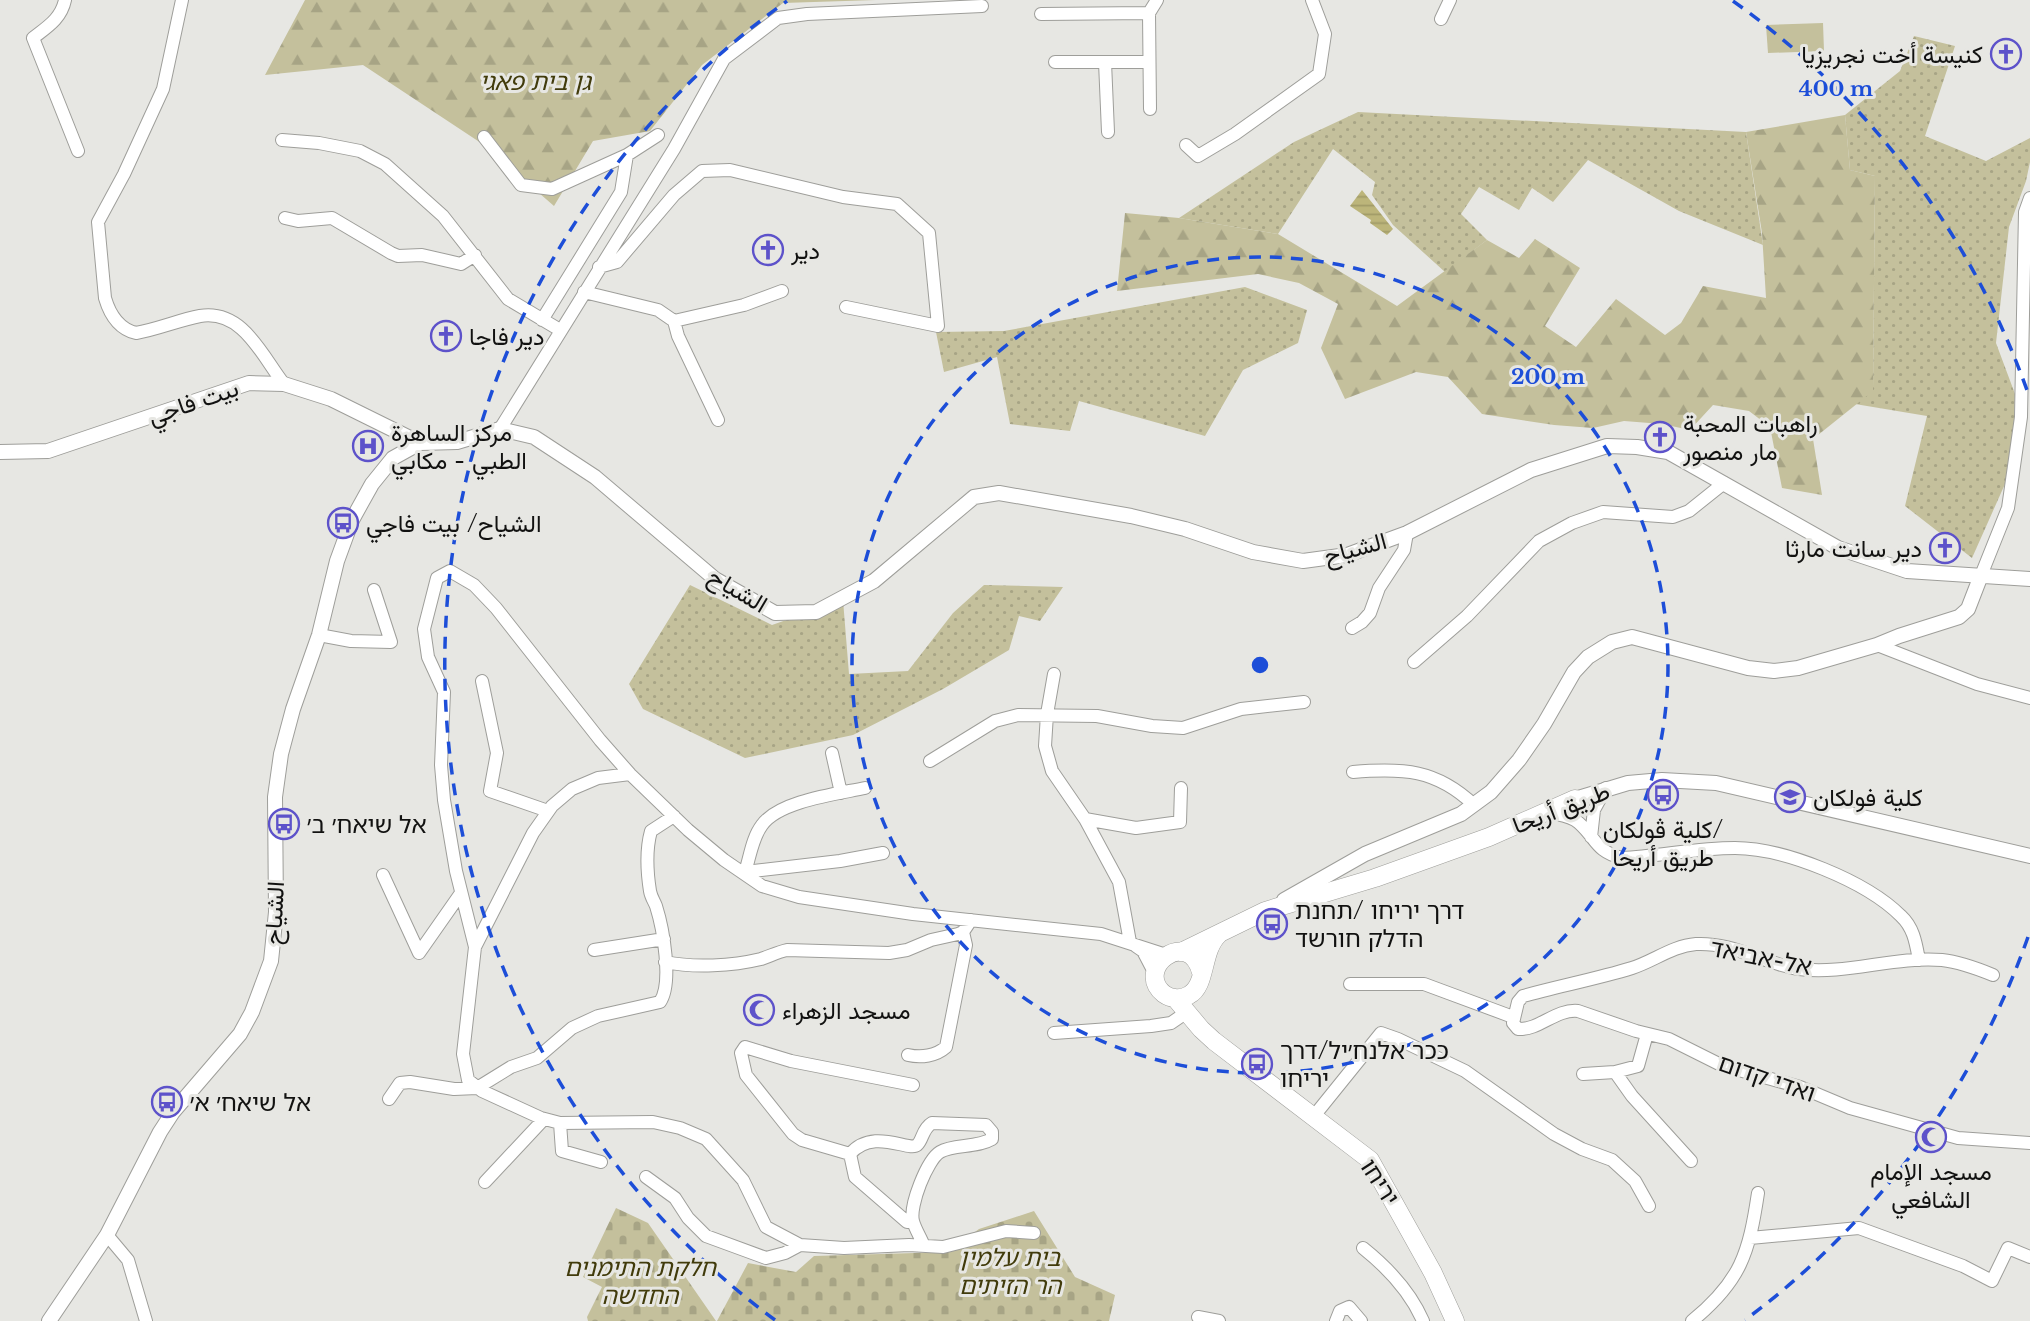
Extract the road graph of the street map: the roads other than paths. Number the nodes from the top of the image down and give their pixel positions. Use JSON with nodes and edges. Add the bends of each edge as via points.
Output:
{"nodes":[{"id":1,"x":65,"y":0,"type":"edge"},
{"id":2,"x":182,"y":0,"type":"edge"},
{"id":3,"x":1157,"y":0,"type":"edge"},
{"id":4,"x":1312,"y":0,"type":"edge"},
{"id":5,"x":1450,"y":0,"type":"edge"},
{"id":6,"x":982,"y":6,"type":"dead end"},
{"id":7,"x":1149,"y":13,"type":"junction"},
{"id":8,"x":1041,"y":14,"type":"dead end"},
{"id":9,"x":1441,"y":19,"type":"dead end"},
{"id":10,"x":1055,"y":62,"type":"dead end"},
{"id":11,"x":1105,"y":62,"type":"junction"},
{"id":12,"x":1149,"y":62,"type":"junction"},
{"id":13,"x":1150,"y":109,"type":"dead end"},
{"id":14,"x":1108,"y":132,"type":"dead end"},
{"id":15,"x":658,"y":135,"type":"dead end"},
{"id":16,"x":484,"y":137,"type":"dead end"},
{"id":17,"x":282,"y":140,"type":"dead end"},
{"id":18,"x":1186,"y":145,"type":"dead end"},
{"id":19,"x":78,"y":151,"type":"dead end"},
{"id":20,"x":627,"y":155,"type":"junction"},
{"id":21,"x":2030,"y":198,"type":"edge"},
{"id":22,"x":2028,"y":213,"type":"edge"},
{"id":23,"x":285,"y":218,"type":"dead end"},
{"id":24,"x":2027,"y":254,"type":"edge"},
{"id":25,"x":475,"y":255,"type":"junction"},
{"id":26,"x":599,"y":267,"type":"junction"},
{"id":27,"x":782,"y":291,"type":"dead end"},
{"id":28,"x":584,"y":292,"type":"junction"},
{"id":29,"x":846,"y":307,"type":"dead end"},
{"id":30,"x":542,"y":320,"type":"junction"},
{"id":31,"x":674,"y":321,"type":"junction"},
{"id":32,"x":560,"y":330,"type":"junction"},
{"id":33,"x":284,"y":384,"type":"junction"},
{"id":34,"x":718,"y":420,"type":"dead end"},
{"id":35,"x":499,"y":429,"type":"junction"},
{"id":36,"x":420,"y":443,"type":"junction"},
{"id":37,"x":0,"y":452,"type":"edge"},
{"id":38,"x":1724,"y":483,"type":"junction"},
{"id":39,"x":1407,"y":533,"type":"junction"},
{"id":40,"x":1980,"y":578,"type":"junction"},
{"id":41,"x":2030,"y":579,"type":"edge"},
{"id":42,"x":374,"y":590,"type":"dead end"},
{"id":43,"x":1352,"y":628,"type":"dead end"},
{"id":44,"x":319,"y":635,"type":"junction"},
{"id":45,"x":1877,"y":645,"type":"junction"},
{"id":46,"x":1414,"y":662,"type":"dead end"},
{"id":47,"x":1054,"y":674,"type":"dead end"},
{"id":48,"x":482,"y":681,"type":"dead end"},
{"id":49,"x":2030,"y":698,"type":"edge"},
{"id":50,"x":1304,"y":702,"type":"dead end"},
{"id":51,"x":1047,"y":714,"type":"junction"},
{"id":52,"x":832,"y":753,"type":"dead end"},
{"id":53,"x":930,"y":761,"type":"dead end"},
{"id":54,"x":1353,"y":772,"type":"dead end"},
{"id":55,"x":630,"y":774,"type":"junction"},
{"id":56,"x":864,"y":788,"type":"dead end"},
{"id":57,"x":1181,"y":788,"type":"dead end"},
{"id":58,"x":1606,"y":788,"type":"junction"},
{"id":59,"x":841,"y":793,"type":"junction"},
{"id":60,"x":1575,"y":799,"type":"joint"},
{"id":61,"x":1474,"y":805,"type":"junction"},
{"id":62,"x":548,"y":811,"type":"junction"},
{"id":63,"x":1545,"y":812,"type":"junction"},
{"id":64,"x":674,"y":816,"type":"junction"},
{"id":65,"x":1085,"y":819,"type":"junction"},
{"id":66,"x":1591,"y":837,"type":"junction"},
{"id":67,"x":883,"y":853,"type":"dead end"},
{"id":68,"x":2030,"y":856,"type":"edge"},
{"id":69,"x":745,"y":872,"type":"junction"},
{"id":70,"x":383,"y":875,"type":"dead end"},
{"id":71,"x":461,"y":893,"type":"junction"},
{"id":72,"x":1265,"y":911,"type":"junction"},
{"id":73,"x":971,"y":920,"type":"junction"},
{"id":74,"x":1227,"y":928,"type":"junction"},
{"id":75,"x":963,"y":932,"type":"junction"},
{"id":76,"x":664,"y":939,"type":"junction"},
{"id":77,"x":1130,"y":942,"type":"junction"},
{"id":78,"x":475,"y":947,"type":"junction"},
{"id":79,"x":594,"y":950,"type":"dead end"},
{"id":80,"x":1174,"y":953,"type":"junction"},
{"id":81,"x":1919,"y":960,"type":"junction"},
{"id":82,"x":665,"y":962,"type":"junction"},
{"id":83,"x":1155,"y":974,"type":"junction"},
{"id":84,"x":1993,"y":975,"type":"dead end"},
{"id":85,"x":1200,"y":980,"type":"junction"},
{"id":86,"x":1350,"y":984,"type":"dead end"},
{"id":87,"x":1181,"y":1005,"type":"junction"},
{"id":88,"x":1513,"y":1020,"type":"junction"},
{"id":89,"x":1054,"y":1033,"type":"dead end"},
{"id":90,"x":1647,"y":1034,"type":"junction"},
{"id":91,"x":1229,"y":1053,"type":"junction"},
{"id":92,"x":908,"y":1055,"type":"dead end"},
{"id":93,"x":1615,"y":1072,"type":"junction"},
{"id":94,"x":1583,"y":1074,"type":"dead end"},
{"id":95,"x":912,"y":1085,"type":"dead end"},
{"id":96,"x":477,"y":1088,"type":"junction"},
{"id":97,"x":389,"y":1099,"type":"dead end"},
{"id":98,"x":1314,"y":1116,"type":"junction"},
{"id":99,"x":544,"y":1119,"type":"junction"},
{"id":100,"x":560,"y":1123,"type":"junction"},
{"id":101,"x":2030,"y":1143,"type":"edge"},
{"id":102,"x":850,"y":1154,"type":"junction"},
{"id":103,"x":1691,"y":1161,"type":"dead end"},
{"id":104,"x":601,"y":1162,"type":"dead end"},
{"id":105,"x":646,"y":1177,"type":"dead end"},
{"id":106,"x":485,"y":1182,"type":"dead end"},
{"id":107,"x":1758,"y":1193,"type":"dead end"},
{"id":108,"x":1649,"y":1206,"type":"dead end"},
{"id":109,"x":913,"y":1222,"type":"junction"},
{"id":110,"x":1034,"y":1233,"type":"dead end"},
{"id":111,"x":107,"y":1235,"type":"junction"},
{"id":112,"x":1750,"y":1238,"type":"junction"},
{"id":113,"x":800,"y":1245,"type":"junction"},
{"id":114,"x":924,"y":1245,"type":"junction"},
{"id":115,"x":1363,"y":1248,"type":"dead end"},
{"id":116,"x":2030,"y":1257,"type":"edge"},
{"id":117,"x":1198,"y":1317,"type":"dead end"},
{"id":118,"x":1697,"y":1317,"type":"edge"},
{"id":119,"x":49,"y":1321,"type":"edge"},
{"id":120,"x":146,"y":1321,"type":"edge"},
{"id":121,"x":1219,"y":1321,"type":"edge"},
{"id":122,"x":1336,"y":1321,"type":"edge"},
{"id":123,"x":1361,"y":1321,"type":"edge"},
{"id":124,"x":1423,"y":1321,"type":"edge"},
{"id":125,"x":1455,"y":1321,"type":"edge"},
{"id":126,"x":1714,"y":1321,"type":"edge"}],
"edges":[{"from":1,"to":19,"type":"street","via":[[53,23],[33,38]]},
{"from":2,"to":33,"type":"street","via":[[163,89],[98,222],[108,310],[126,331],[136,333],[201,316],[235,322]]},
{"from":3,"to":7,"type":"street"},
{"from":4,"to":18,"type":"street","via":[[1325,34],[1319,74],[1198,156]]},
{"from":5,"to":9,"type":"street"},
{"from":6,"to":26,"type":"street","via":[[778,18],[724,58],[674,149]]},
{"from":7,"to":8,"type":"street"},
{"from":7,"to":12,"type":"street"},
{"from":10,"to":11,"type":"street"},
{"from":11,"to":12,"type":"street"},
{"from":11,"to":14,"type":"street"},
{"from":12,"to":13,"type":"street"},
{"from":15,"to":20,"type":"street"},
{"from":16,"to":20,"type":"street","via":[[521,185],[552,189]]},
{"from":17,"to":25,"type":"street","via":[[329,144],[378,159],[427,200]]},
{"from":20,"to":30,"type":"street","via":[[621,192]]},
{"from":21,"to":22,"type":"street"},
{"from":22,"to":24,"type":"street"},
{"from":23,"to":25,"type":"street","via":[[332,218],[398,256],[422,255],[461,264]]},
{"from":24,"to":40,"type":"street","via":[[2021,417],[2008,508]]},
{"from":25,"to":30,"type":"street","via":[[508,299]]},
{"from":26,"to":28,"type":"street"},
{"from":26,"to":29,"type":"street","via":[[617,262],[674,195],[702,171],[730,170],[844,197],[897,204],[929,233],[938,326]]},
{"from":27,"to":31,"type":"street"},
{"from":28,"to":31,"type":"street","via":[[658,310]]},
{"from":28,"to":32,"type":"street"},
{"from":30,"to":32,"type":"street"},
{"from":31,"to":34,"type":"street"},
{"from":32,"to":35,"type":"street"},
{"from":33,"to":36,"type":"street","name":"بيت فاجي","via":[[331,399]]},
{"from":33,"to":37,"type":"street","name":"بيت فاجي","via":[[249,383],[48,452]]},
{"from":35,"to":36,"type":"street","via":[[457,442]]},
{"from":35,"to":39,"type":"street","name":"الشياح","via":[[534,437],[562,454],[715,579],[775,612],[816,612],[874,581],[974,497],[999,493],[1131,516],[1253,552],[1303,561],[1347,555]]},
{"from":36,"to":44,"type":"street","name":"الشياح","via":[[393,458],[352,520]]},
{"from":38,"to":39,"type":"street","name":"الشياح","via":[[1668,452],[1606,446],[1531,470]]},
{"from":38,"to":40,"type":"street","name":"الشياح","via":[[1838,548],[1907,571]]},
{"from":38,"to":46,"type":"street","via":[[1689,511],[1673,517],[1603,512],[1539,541],[1467,616]]},
{"from":39,"to":43,"type":"street","via":[[1404,550],[1379,588],[1370,613]]},
{"from":40,"to":41,"type":"street","name":"الشياح"},
{"from":40,"to":45,"type":"street","via":[[1968,609],[1959,617]]},
{"from":42,"to":44,"type":"street","via":[[391,642]]},
{"from":44,"to":111,"type":"street","name":"الشياح","via":[[281,754],[275,797],[276,912],[271,961],[240,1034],[167,1122]]},
{"from":45,"to":49,"type":"street","via":[[1977,684]]},
{"from":45,"to":61,"type":"street","via":[[1774,671],[1727,664],[1632,637],[1612,642],[1574,672],[1519,760]]},
{"from":47,"to":51,"type":"street"},
{"from":48,"to":62,"type":"street","via":[[497,753],[490,791]]},
{"from":50,"to":51,"type":"street","via":[[1241,709],[1183,728]]},
{"from":51,"to":53,"type":"street","via":[[995,721]]},
{"from":51,"to":65,"type":"street","via":[[1045,746],[1052,771]]},
{"from":52,"to":59,"type":"street"},
{"from":54,"to":61,"type":"street","via":[[1416,771],[1458,790]]},
{"from":55,"to":62,"type":"street","via":[[598,778],[572,789]]},
{"from":55,"to":64,"type":"street"},
{"from":55,"to":71,"type":"street","via":[[496,608],[458,574],[444,573],[437,578],[424,629],[428,657],[443,692],[444,800]]},
{"from":56,"to":59,"type":"street"},
{"from":57,"to":65,"type":"street","via":[[1180,822],[1136,828]]},
{"from":58,"to":60,"type":"street","name":"طريق أريحا"},
{"from":58,"to":66,"type":"street","via":[[1594,810]]},
{"from":58,"to":68,"type":"street","name":"طريق أريحا","via":[[1662,780],[1717,783]]},
{"from":59,"to":69,"type":"street","via":[[785,808],[763,823]]},
{"from":60,"to":63,"type":"main road","name":"طريق أريحا"},
{"from":61,"to":72,"type":"street","via":[[1365,853]]},
{"from":62,"to":78,"type":"street"},
{"from":63,"to":66,"type":"street","via":[[1571,817]]},
{"from":63,"to":72,"type":"main road","name":"طريق أريحا","via":[[1375,878]]},
{"from":64,"to":69,"type":"street","via":[[724,860]]},
{"from":64,"to":76,"type":"street","via":[[651,831],[648,843],[650,894]]},
{"from":65,"to":77,"type":"street","via":[[1119,882]]},
{"from":66,"to":81,"type":"street","via":[[1608,854],[1622,858],[1736,848],[1801,859],[1873,895],[1902,916],[1913,933]]},
{"from":67,"to":69,"type":"street"},
{"from":69,"to":73,"type":"street","via":[[762,886],[799,897]]},
{"from":70,"to":71,"type":"street","via":[[419,953]]},
{"from":71,"to":78,"type":"street"},
{"from":72,"to":74,"type":"main road"},
{"from":73,"to":75,"type":"street"},
{"from":73,"to":77,"type":"street","via":[[1101,934]]},
{"from":74,"to":80,"type":"main road"},
{"from":74,"to":85,"type":"main road","via":[[1208,951]]},
{"from":75,"to":82,"type":"street","via":[[889,953],[788,950],[729,963]]},
{"from":75,"to":92,"type":"street","via":[[966,945],[946,1047],[940,1053]]},
{"from":76,"to":79,"type":"street"},
{"from":76,"to":82,"type":"street"},
{"from":77,"to":80,"type":"street"},
{"from":77,"to":83,"type":"street","via":[[1143,951]]},
{"from":78,"to":96,"type":"street","via":[[463,1054],[468,1080]]},
{"from":80,"to":83,"type":"main road","via":[[1156,966]]},
{"from":80,"to":85,"type":"main road","via":[[1195,959]]},
{"from":81,"to":84,"type":"street","name":"אל-אביאד","via":[[1961,963]]},
{"from":81,"to":88,"type":"street","name":"אל-אביאד","via":[[1811,970],[1727,947],[1676,947],[1633,968],[1523,996]]},
{"from":82,"to":96,"type":"street","via":[[660,1002],[598,1016],[572,1028],[537,1058],[511,1067]]},
{"from":83,"to":87,"type":"main road","via":[[1163,993]]},
{"from":85,"to":87,"type":"main road"},
{"from":85,"to":91,"type":"main road","name":"יריחו","via":[[1199,1007]]},
{"from":86,"to":88,"type":"street","via":[[1424,984]]},
{"from":87,"to":89,"type":"street","via":[[1171,1023]]},
{"from":87,"to":91,"type":"main road","name":"יריחו"},
{"from":88,"to":90,"type":"street","name":"ואדי קדום","via":[[1518,1029],[1525,1030],[1569,1010]]},
{"from":90,"to":93,"type":"street","via":[[1637,1066]]},
{"from":90,"to":101,"type":"street","name":"ואדי קדום","via":[[1668,1039],[1721,1065],[1923,1129],[1958,1138]]},
{"from":91,"to":98,"type":"main road","name":"יריחו"},
{"from":93,"to":94,"type":"street"},
{"from":93,"to":103,"type":"street"},
{"from":95,"to":102,"type":"street","via":[[790,1061],[746,1047],[741,1053],[746,1075],[793,1134]]},
{"from":96,"to":97,"type":"street","via":[[400,1083]]},
{"from":96,"to":99,"type":"street"},
{"from":98,"to":108,"type":"street","via":[[1381,1033],[1465,1071],[1554,1134],[1612,1160],[1635,1181]]},
{"from":98,"to":125,"type":"main road","name":"יריחו","via":[[1370,1160]]},
{"from":99,"to":100,"type":"street"},
{"from":99,"to":106,"type":"street"},
{"from":100,"to":104,"type":"street","via":[[562,1151]]},
{"from":100,"to":113,"type":"street","via":[[653,1122],[706,1139],[743,1180],[766,1227]]},
{"from":102,"to":109,"type":"street","via":[[855,1177],[907,1222]]},
{"from":102,"to":109,"type":"street","via":[[858,1144],[879,1141],[918,1145],[932,1123],[986,1125],[992,1139],[941,1151],[934,1158],[918,1187]]},
{"from":105,"to":113,"type":"street","via":[[675,1198],[706,1236],[766,1258]]},
{"from":107,"to":112,"type":"street"},
{"from":109,"to":114,"type":"street"},
{"from":110,"to":114,"type":"street","via":[[1006,1231],[943,1247]]},
{"from":111,"to":119,"type":"street","name":"الشياح"},
{"from":111,"to":120,"type":"street","via":[[128,1260]]},
{"from":112,"to":116,"type":"street","via":[[1859,1228],[1964,1266],[1992,1281],[2008,1248]]},
{"from":112,"to":118,"type":"street","via":[[1726,1290]]},
{"from":113,"to":114,"type":"street"},
{"from":115,"to":124,"type":"street","via":[[1389,1269]]},
{"from":117,"to":121,"type":"street"},
{"from":118,"to":126,"type":"street"},
{"from":122,"to":123,"type":"street","via":[[1340,1311],[1349,1307]]}]}
